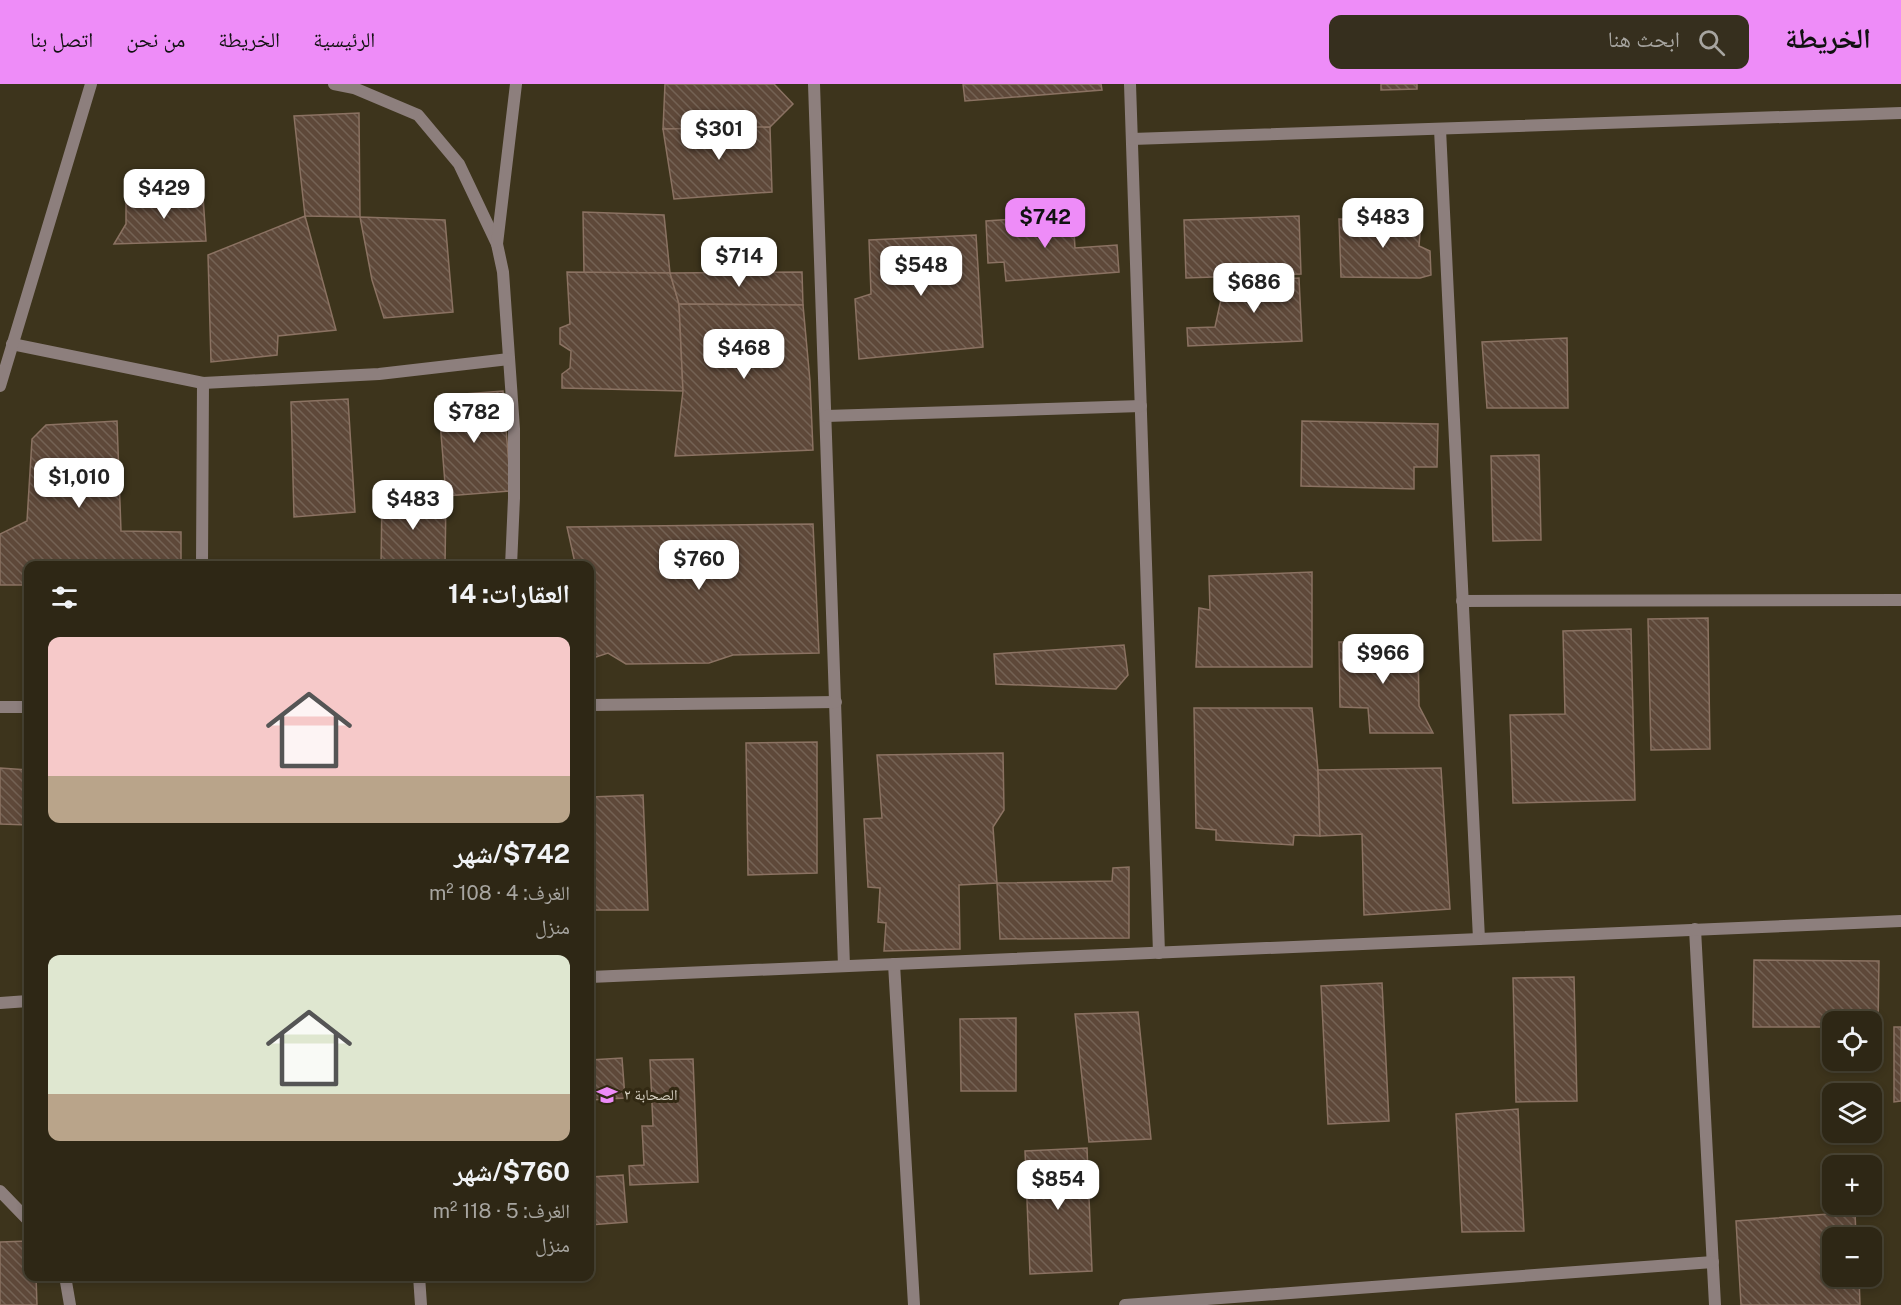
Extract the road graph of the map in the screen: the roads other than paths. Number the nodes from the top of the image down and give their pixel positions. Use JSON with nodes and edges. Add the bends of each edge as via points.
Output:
{"nodes":[{"id":1,"x":91,"y":84,"type":"edge"},
{"id":2,"x":334,"y":84,"type":"edge"},
{"id":3,"x":516,"y":84,"type":"edge"},
{"id":4,"x":814,"y":84,"type":"edge"},
{"id":5,"x":1130,"y":84,"type":"edge"},
{"id":6,"x":1901,"y":113,"type":"edge"},
{"id":7,"x":1440,"y":129,"type":"junction"},
{"id":8,"x":1132,"y":139,"type":"junction"},
{"id":9,"x":496,"y":244,"type":"junction"},
{"id":10,"x":12,"y":344,"type":"junction"},
{"id":11,"x":509,"y":359,"type":"junction"},
{"id":12,"x":203,"y":383,"type":"junction"},
{"id":13,"x":0,"y":386,"type":"edge"},
{"id":14,"x":1141,"y":406,"type":"junction"},
{"id":15,"x":826,"y":416,"type":"junction"},
{"id":16,"x":202,"y":561,"type":"edge"},
{"id":17,"x":511,"y":561,"type":"edge"},
{"id":18,"x":1901,"y":600,"type":"edge"},
{"id":19,"x":1462,"y":601,"type":"junction"},
{"id":20,"x":836,"y":702,"type":"junction"},
{"id":21,"x":594,"y":705,"type":"edge"},
{"id":22,"x":0,"y":707,"type":"edge"},
{"id":23,"x":24,"y":707,"type":"edge"},
{"id":24,"x":1901,"y":921,"type":"edge"},
{"id":25,"x":1695,"y":929,"type":"junction"},
{"id":26,"x":1479,"y":939,"type":"junction"},
{"id":27,"x":1159,"y":952,"type":"junction"},
{"id":28,"x":894,"y":964,"type":"junction"},
{"id":29,"x":844,"y":966,"type":"junction"},
{"id":30,"x":594,"y":977,"type":"edge"},
{"id":31,"x":24,"y":1001,"type":"edge"},
{"id":32,"x":0,"y":1002,"type":"edge"},
{"id":33,"x":0,"y":1191,"type":"edge"},
{"id":34,"x":24,"y":1216,"type":"edge"},
{"id":35,"x":1713,"y":1262,"type":"junction"},
{"id":36,"x":66,"y":1281,"type":"edge"},
{"id":37,"x":419,"y":1281,"type":"edge"},
{"id":38,"x":1313,"y":1291,"type":"junction"},
{"id":39,"x":70,"y":1305,"type":"edge"},
{"id":40,"x":421,"y":1305,"type":"edge"},
{"id":41,"x":914,"y":1305,"type":"edge"},
{"id":42,"x":1125,"y":1305,"type":"edge"},
{"id":43,"x":1312,"y":1305,"type":"edge"},
{"id":44,"x":1715,"y":1305,"type":"edge"}],
"edges":[{"from":1,"to":10,"type":"street"},
{"from":2,"to":9,"type":"street","via":[[354,88],[418,115],[459,164]]},
{"from":3,"to":9,"type":"street"},
{"from":4,"to":15,"type":"street"},
{"from":5,"to":8,"type":"street"},
{"from":6,"to":7,"type":"street"},
{"from":7,"to":8,"type":"street"},
{"from":7,"to":19,"type":"street"},
{"from":8,"to":14,"type":"street"},
{"from":9,"to":11,"type":"street","via":[[503,272]]},
{"from":10,"to":12,"type":"street"},
{"from":10,"to":13,"type":"street"},
{"from":11,"to":12,"type":"street","via":[[379,374]]},
{"from":11,"to":17,"type":"street","via":[[514,429]]},
{"from":12,"to":16,"type":"street"},
{"from":14,"to":15,"type":"street"},
{"from":14,"to":27,"type":"street"},
{"from":15,"to":20,"type":"street"},
{"from":18,"to":19,"type":"street"},
{"from":19,"to":26,"type":"street"},
{"from":20,"to":21,"type":"street"},
{"from":20,"to":29,"type":"street"},
{"from":22,"to":23,"type":"street"},
{"from":24,"to":25,"type":"street"},
{"from":25,"to":26,"type":"street"},
{"from":25,"to":35,"type":"street"},
{"from":26,"to":27,"type":"street"},
{"from":27,"to":28,"type":"street"},
{"from":28,"to":29,"type":"street"},
{"from":28,"to":41,"type":"street"},
{"from":29,"to":30,"type":"street"},
{"from":31,"to":32,"type":"street"},
{"from":33,"to":34,"type":"street"},
{"from":35,"to":38,"type":"street"},
{"from":35,"to":44,"type":"street"},
{"from":36,"to":39,"type":"street"},
{"from":37,"to":40,"type":"street"},
{"from":38,"to":42,"type":"street"},
{"from":38,"to":43,"type":"street"}]}
